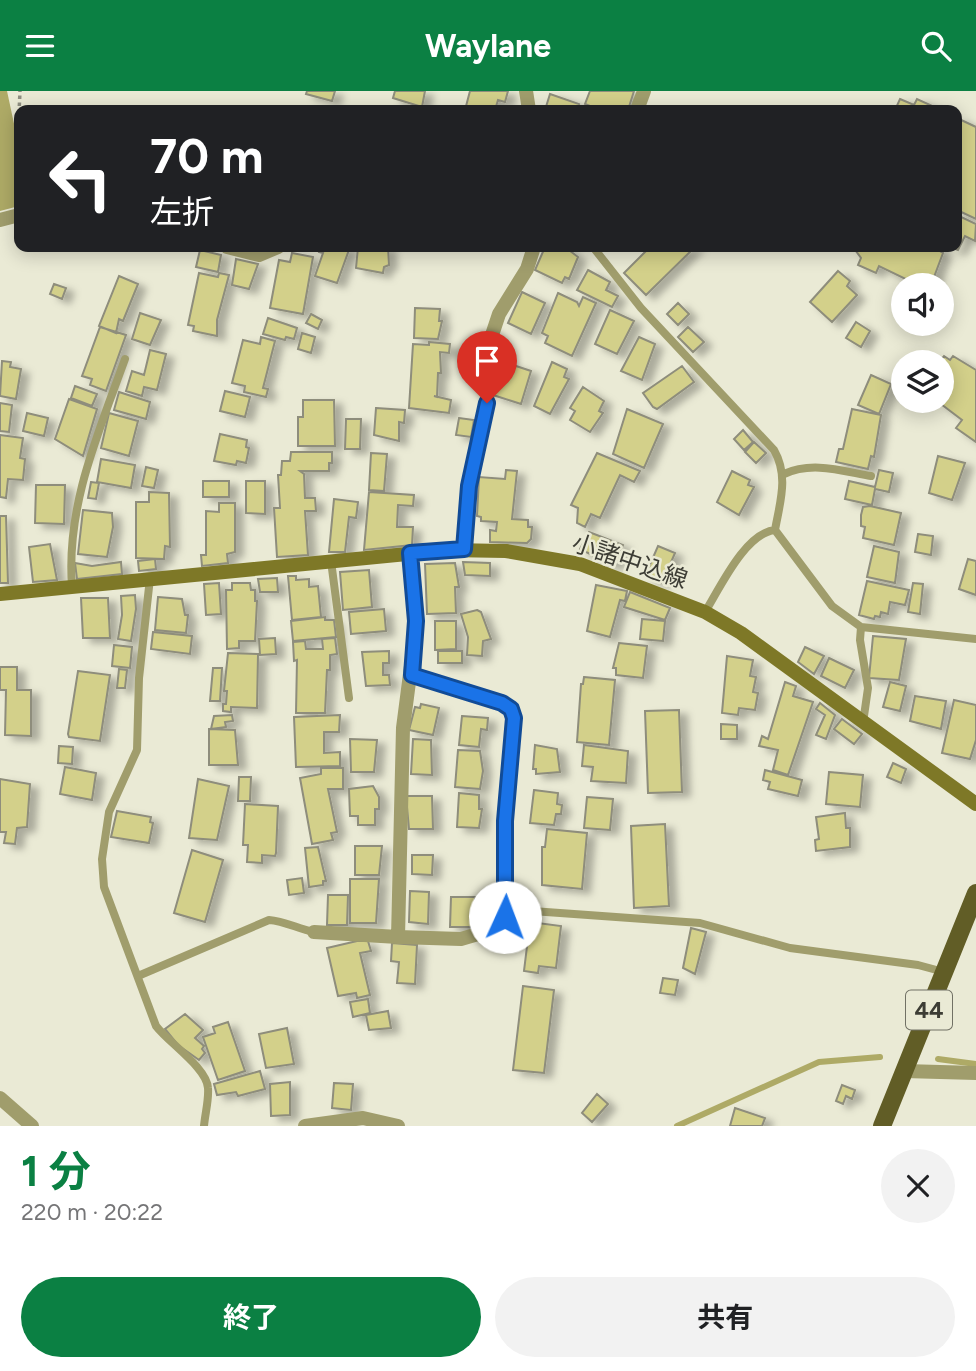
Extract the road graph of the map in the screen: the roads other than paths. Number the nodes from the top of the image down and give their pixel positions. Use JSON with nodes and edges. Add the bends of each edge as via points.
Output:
{"nodes":[{"id":1,"x":247,"y":252,"type":"edge"},
{"id":2,"x":266,"y":252,"type":"edge"},
{"id":3,"x":532,"y":252,"type":"edge"},
{"id":4,"x":597,"y":252,"type":"edge"},
{"id":5,"x":125,"y":359,"type":"dead end"},
{"id":6,"x":784,"y":474,"type":"junction"},
{"id":7,"x":871,"y":476,"type":"dead end"},
{"id":8,"x":775,"y":530,"type":"junction"},
{"id":9,"x":464,"y":549,"type":"junction"},
{"id":10,"x":410,"y":553,"type":"junction"},
{"id":11,"x":331,"y":561,"type":"junction"},
{"id":12,"x":150,"y":578,"type":"junction"},
{"id":13,"x":72,"y":586,"type":"junction"},
{"id":14,"x":0,"y":594,"type":"edge"},
{"id":15,"x":705,"y":612,"type":"junction"},
{"id":16,"x":861,"y":628,"type":"junction"},
{"id":17,"x":976,"y":639,"type":"edge"},
{"id":18,"x":412,"y":675,"type":"junction"},
{"id":19,"x":349,"y":698,"type":"dead end"},
{"id":20,"x":863,"y":723,"type":"junction"},
{"id":21,"x":976,"y":804,"type":"edge"},
{"id":22,"x":976,"y":893,"type":"edge"},
{"id":23,"x":505,"y":917,"type":"junction"},
{"id":24,"x":314,"y":933,"type":"joint"},
{"id":25,"x":398,"y":937,"type":"junction"},
{"id":26,"x":944,"y":972,"type":"junction"},
{"id":27,"x":138,"y":976,"type":"junction"},
{"id":28,"x":904,"y":1071,"type":"junction"},
{"id":29,"x":976,"y":1073,"type":"edge"},
{"id":30,"x":0,"y":1098,"type":"edge"},
{"id":31,"x":33,"y":1126,"type":"edge"},
{"id":32,"x":204,"y":1126,"type":"edge"},
{"id":33,"x":305,"y":1126,"type":"edge"},
{"id":34,"x":398,"y":1126,"type":"edge"},
{"id":35,"x":883,"y":1126,"type":"edge"}],
"edges":[{"from":1,"to":2,"type":"street"},
{"from":3,"to":9,"type":"street","via":[[491,338],[487,403],[469,486]]},
{"from":4,"to":6,"type":"lane","via":[[650,318],[774,450]]},
{"from":5,"to":13,"type":"lane","via":[[79,491],[70,557]]},
{"from":6,"to":7,"type":"lane","via":[[813,467]]},
{"from":6,"to":8,"type":"lane"},
{"from":8,"to":15,"type":"lane","via":[[745,549]]},
{"from":8,"to":16,"type":"lane","via":[[832,606]]},
{"from":9,"to":10,"type":"main road","name":"小諸中込線"},
{"from":9,"to":15,"type":"main road","name":"小諸中込線","via":[[580,564]]},
{"from":10,"to":11,"type":"main road","name":"小諸中込線"},
{"from":10,"to":18,"type":"street","via":[[416,621]]},
{"from":11,"to":12,"type":"main road","name":"小諸中込線"},
{"from":11,"to":19,"type":"lane"},
{"from":12,"to":13,"type":"main road","name":"小諸中込線"},
{"from":12,"to":27,"type":"lane","via":[[137,750],[109,812],[102,859],[104,887]]},
{"from":13,"to":14,"type":"main road","name":"小諸中込線"},
{"from":15,"to":20,"type":"main road","name":"小諸中込線","via":[[741,633]]},
{"from":16,"to":17,"type":"lane"},
{"from":16,"to":20,"type":"lane","via":[[868,688]]},
{"from":18,"to":23,"type":"street","via":[[511,709]]},
{"from":18,"to":25,"type":"street","via":[[403,728]]},
{"from":20,"to":21,"type":"main road","name":"小諸中込線"},
{"from":22,"to":26,"type":"main road","number":"44"},
{"from":23,"to":25,"type":"street","via":[[461,939]]},
{"from":23,"to":26,"type":"lane","via":[[532,911],[701,923],[790,948]]},
{"from":24,"to":25,"type":"street"},
{"from":24,"to":27,"type":"lane","via":[[282,920],[269,920]]},
{"from":26,"to":28,"type":"main road","number":"44"},
{"from":27,"to":32,"type":"lane","via":[[156,1026],[205,1076]]},
{"from":28,"to":29,"type":"street"},
{"from":28,"to":35,"type":"main road","number":"44"},
{"from":30,"to":31,"type":"street"},
{"from":33,"to":34,"type":"street","via":[[363,1118]]}]}
